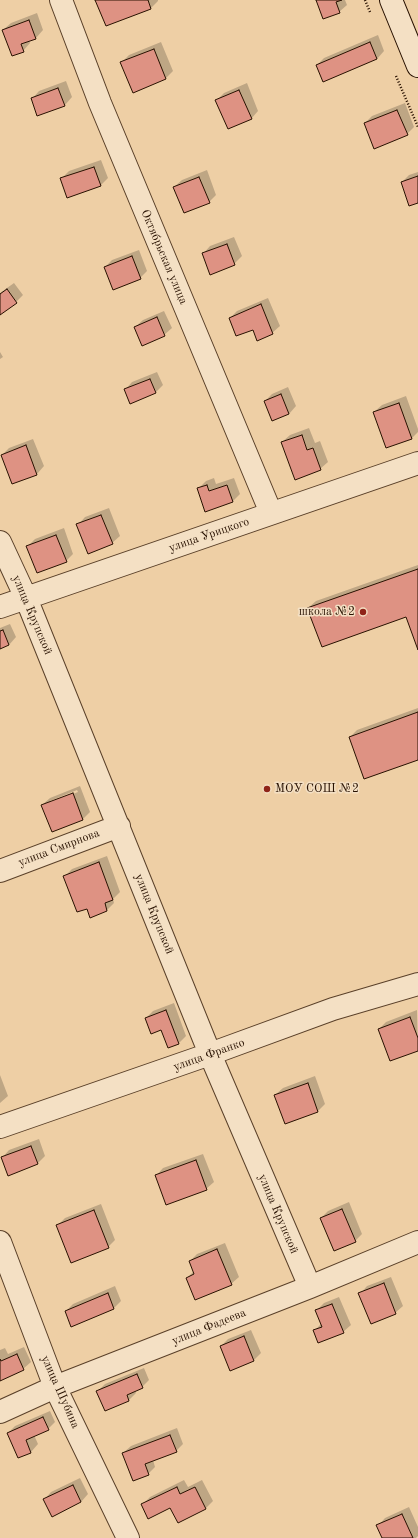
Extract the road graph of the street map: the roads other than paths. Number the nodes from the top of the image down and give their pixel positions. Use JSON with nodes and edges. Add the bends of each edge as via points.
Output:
{"nodes":[{"id":1,"x":61,"y":0,"type":"edge"},
{"id":2,"x":391,"y":0,"type":"edge"},
{"id":3,"x":418,"y":66,"type":"edge"},
{"id":4,"x":418,"y":462,"type":"edge"},
{"id":5,"x":271,"y":513,"type":"junction"},
{"id":6,"x":0,"y":542,"type":"edge"},
{"id":7,"x":26,"y":598,"type":"junction"},
{"id":8,"x":0,"y":607,"type":"edge"},
{"id":9,"x":119,"y":826,"type":"junction"},
{"id":10,"x":0,"y":871,"type":"edge"},
{"id":11,"x":418,"y":984,"type":"edge"},
{"id":12,"x":210,"y":1054,"type":"junction"},
{"id":13,"x":0,"y":1127,"type":"edge"},
{"id":14,"x":0,"y":1242,"type":"edge"},
{"id":15,"x":418,"y":1242,"type":"edge"},
{"id":16,"x":310,"y":1287,"type":"junction"},
{"id":17,"x":55,"y":1387,"type":"junction"},
{"id":18,"x":0,"y":1412,"type":"edge"},
{"id":19,"x":128,"y":1538,"type":"edge"}],
"edges":[{"from":1,"to":5,"type":"street","name":"Октябрьская улица","via":[[100,103]]},
{"from":2,"to":3,"type":"street"},
{"from":4,"to":5,"type":"street","name":"улица Урицкого"},
{"from":5,"to":7,"type":"street","name":"улица Урицкого"},
{"from":6,"to":7,"type":"street","name":"улица Крупской"},
{"from":7,"to":8,"type":"street","name":"улица Урицкого"},
{"from":7,"to":9,"type":"street","name":"улица Крупской"},
{"from":9,"to":10,"type":"street","name":"улица Смирнова"},
{"from":9,"to":12,"type":"street","name":"улица Крупской"},
{"from":11,"to":12,"type":"street","name":"улица Франко","via":[[333,1009]]},
{"from":12,"to":13,"type":"street","name":"улица Франко"},
{"from":12,"to":16,"type":"street","name":"улица Крупской"},
{"from":14,"to":17,"type":"street","name":"улица Шубина"},
{"from":15,"to":16,"type":"street","name":"улица Фадеева"},
{"from":16,"to":17,"type":"street","name":"улица Фадеева"},
{"from":17,"to":18,"type":"street","name":"улица Фадеева"},
{"from":17,"to":19,"type":"street","name":"улица Шубина"}]}
